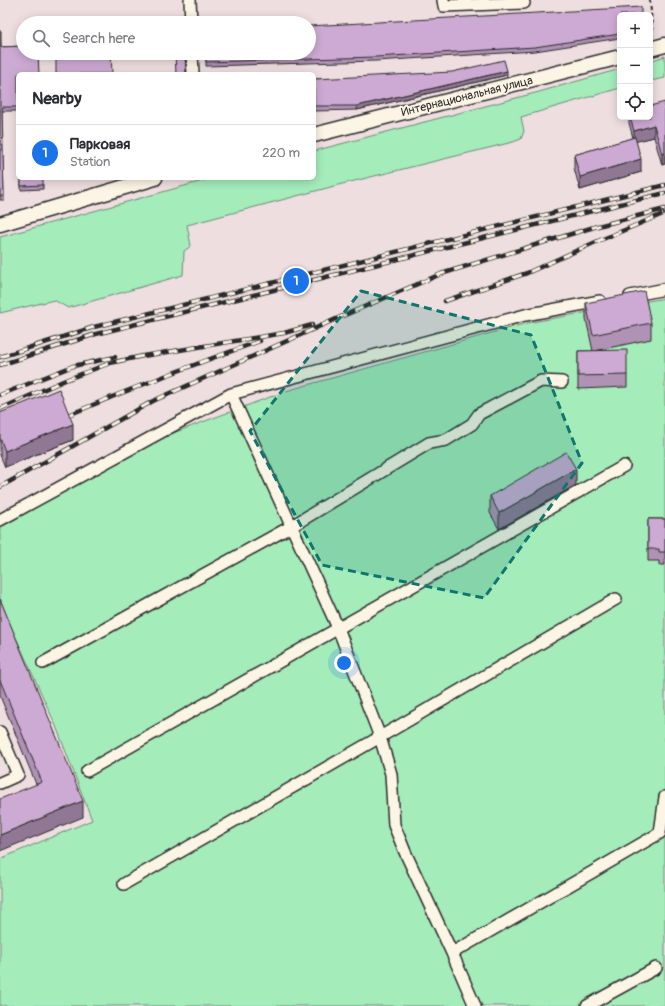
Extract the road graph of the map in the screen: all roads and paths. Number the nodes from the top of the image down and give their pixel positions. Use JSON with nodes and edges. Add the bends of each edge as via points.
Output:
{"nodes":[{"id":1,"x":190,"y":0,"type":"edge"},
{"id":2,"x":444,"y":0,"type":"edge"},
{"id":3,"x":650,"y":0,"type":"edge"},
{"id":4,"x":524,"y":3,"type":"dead end"},
{"id":5,"x":191,"y":16,"type":"edge"},
{"id":6,"x":662,"y":41,"type":"edge"},
{"id":7,"x":652,"y":48,"type":"edge"},
{"id":8,"x":617,"y":57,"type":"edge"},
{"id":9,"x":192,"y":60,"type":"edge"},
{"id":10,"x":193,"y":72,"type":"edge"},
{"id":11,"x":316,"y":134,"type":"edge"},
{"id":12,"x":148,"y":180,"type":"edge"},
{"id":13,"x":0,"y":224,"type":"edge"},
{"id":14,"x":665,"y":289,"type":"edge"},
{"id":15,"x":562,"y":382,"type":"dead end"},
{"id":16,"x":231,"y":394,"type":"junction"},
{"id":17,"x":624,"y":466,"type":"dead end"},
{"id":18,"x":0,"y":520,"type":"edge"},
{"id":19,"x":292,"y":526,"type":"junction"},
{"id":20,"x":616,"y":599,"type":"dead end"},
{"id":21,"x":338,"y":628,"type":"junction"},
{"id":22,"x":43,"y":663,"type":"dead end"},
{"id":23,"x":0,"y":732,"type":"edge"},
{"id":24,"x":380,"y":738,"type":"junction"},
{"id":25,"x":87,"y":771,"type":"dead end"},
{"id":26,"x":0,"y":783,"type":"edge"},
{"id":27,"x":665,"y":797,"type":"edge"},
{"id":28,"x":124,"y":884,"type":"dead end"},
{"id":29,"x":452,"y":953,"type":"junction"},
{"id":30,"x":656,"y":968,"type":"dead end"},
{"id":31,"x":475,"y":1006,"type":"edge"},
{"id":32,"x":587,"y":1006,"type":"edge"}],
"edges":[{"from":1,"to":5,"type":"street"},
{"from":2,"to":4,"type":"street","via":[[444,6]]},
{"from":3,"to":6,"type":"path","via":[[653,38]]},
{"from":6,"to":7,"type":"main road"},
{"from":8,"to":11,"type":"main road","name":"Интернациональная улица"},
{"from":9,"to":10,"type":"street"},
{"from":12,"to":13,"type":"main road"},
{"from":14,"to":16,"type":"street","via":[[525,315]]},
{"from":15,"to":19,"type":"street","via":[[541,381],[493,406],[479,414],[472,424],[446,440],[429,443]]},
{"from":16,"to":18,"type":"street"},
{"from":16,"to":19,"type":"street"},
{"from":17,"to":21,"type":"street"},
{"from":19,"to":21,"type":"street"},
{"from":19,"to":22,"type":"street"},
{"from":20,"to":24,"type":"street"},
{"from":21,"to":24,"type":"street"},
{"from":21,"to":25,"type":"street"},
{"from":23,"to":26,"type":"street","via":[[18,775]]},
{"from":24,"to":28,"type":"street"},
{"from":24,"to":29,"type":"street","via":[[391,774],[394,825]]},
{"from":27,"to":29,"type":"street","via":[[660,833]]},
{"from":29,"to":31,"type":"street"},
{"from":30,"to":32,"type":"street"}]}
